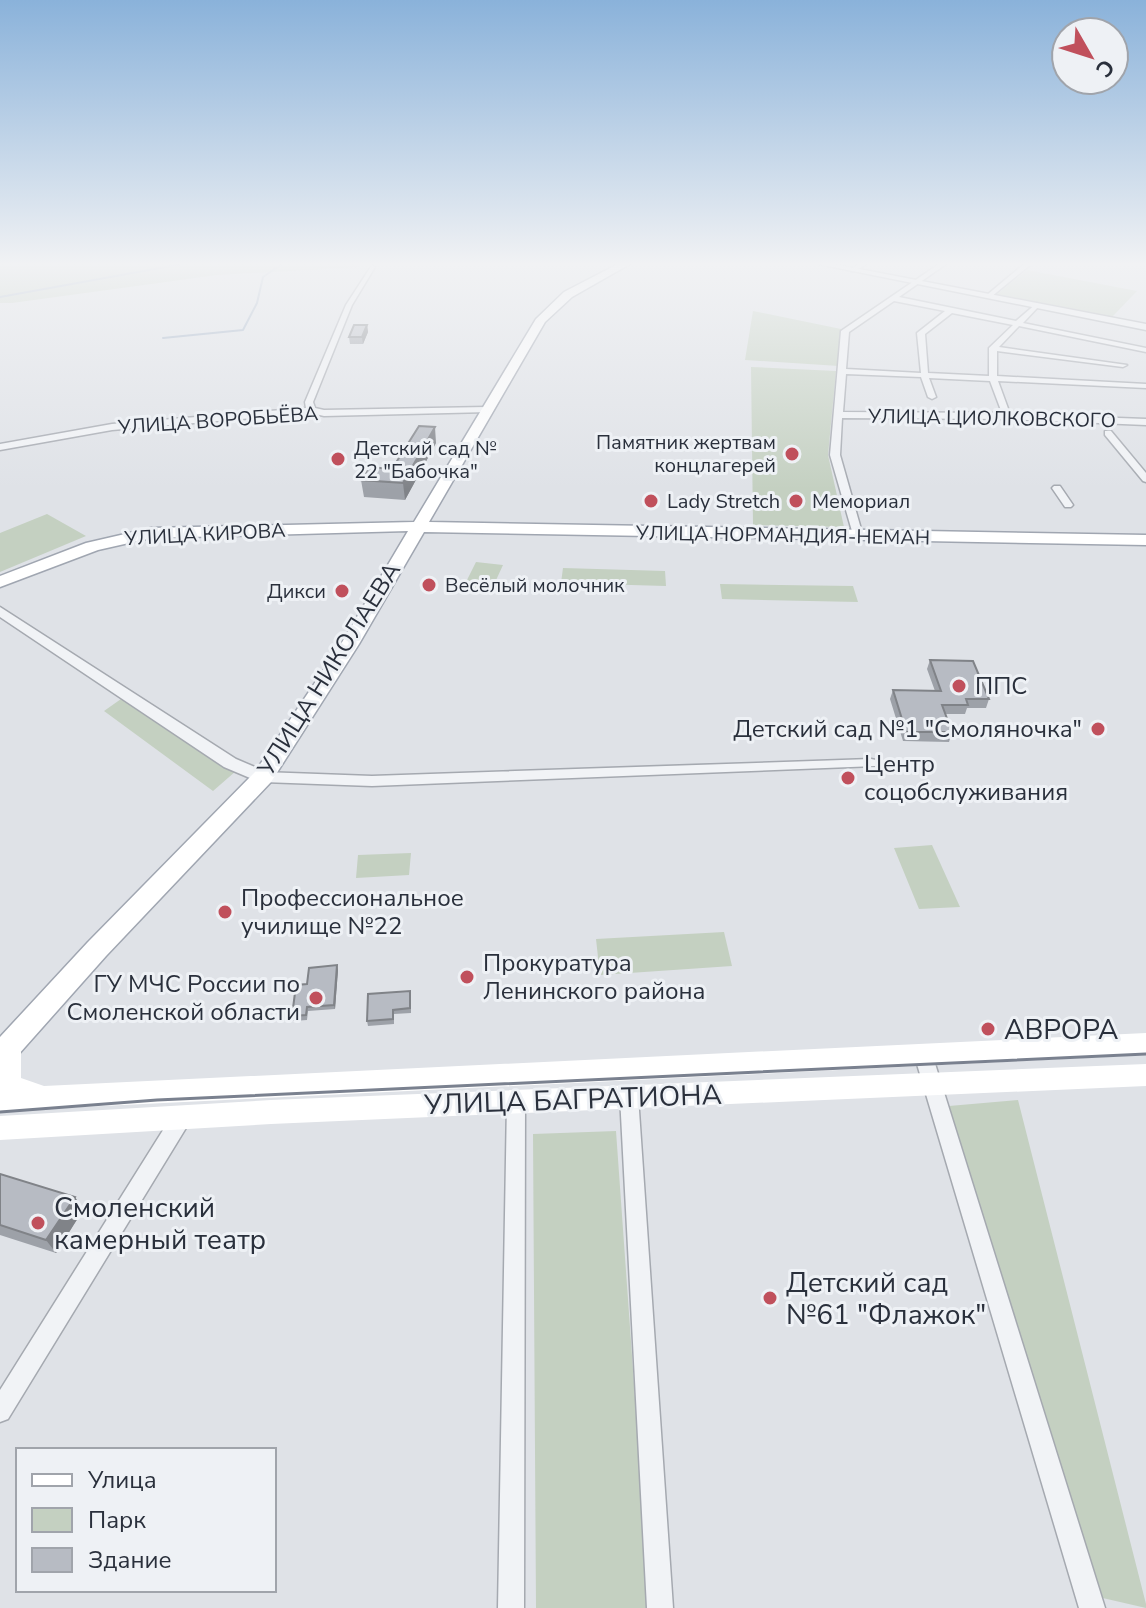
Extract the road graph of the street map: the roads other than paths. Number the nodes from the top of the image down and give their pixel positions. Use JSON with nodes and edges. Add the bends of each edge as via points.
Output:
{"nodes":[{"id":1,"x":333,"y":339,"type":"edge"},
{"id":2,"x":529,"y":339,"type":"edge"},
{"id":3,"x":844,"y":339,"type":"edge"},
{"id":4,"x":922,"y":339,"type":"edge"},
{"id":5,"x":1002,"y":339,"type":"edge"},
{"id":6,"x":1093,"y":339,"type":"edge"},
{"id":7,"x":1127,"y":346,"type":"junction"},
{"id":8,"x":993,"y":348,"type":"junction"},
{"id":9,"x":1146,"y":350,"type":"edge"},
{"id":10,"x":1123,"y":365,"type":"junction"},
{"id":11,"x":842,"y":371,"type":"junction"},
{"id":12,"x":926,"y":376,"type":"junction"},
{"id":13,"x":993,"y":379,"type":"junction"},
{"id":14,"x":1125,"y":385,"type":"junction"},
{"id":15,"x":1146,"y":386,"type":"edge"},
{"id":16,"x":932,"y":397,"type":"dead end"},
{"id":17,"x":311,"y":410,"type":"junction"},
{"id":18,"x":486,"y":410,"type":"junction"},
{"id":19,"x":837,"y":415,"type":"junction"},
{"id":20,"x":1007,"y":416,"type":"junction"},
{"id":21,"x":1146,"y":422,"type":"edge"},
{"id":22,"x":1108,"y":433,"type":"dead end"},
{"id":23,"x":0,"y":447,"type":"edge"},
{"id":24,"x":1146,"y":479,"type":"edge"},
{"id":25,"x":1057,"y":488,"type":"dead end"},
{"id":26,"x":1068,"y":505,"type":"dead end"},
{"id":27,"x":419,"y":526,"type":"junction"},
{"id":28,"x":858,"y":536,"type":"junction"},
{"id":29,"x":1146,"y":540,"type":"edge"},
{"id":30,"x":0,"y":582,"type":"edge"},
{"id":31,"x":0,"y":611,"type":"edge"},
{"id":32,"x":871,"y":763,"type":"dead end"},
{"id":33,"x":263,"y":777,"type":"junction"},
{"id":34,"x":1146,"y":1044,"type":"edge"},
{"id":35,"x":923,"y":1054,"type":"junction"},
{"id":36,"x":3,"y":1055,"type":"edge"},
{"id":37,"x":1146,"y":1075,"type":"edge"},
{"id":38,"x":935,"y":1085,"type":"junction"},
{"id":39,"x":42,"y":1096,"type":"junction"},
{"id":40,"x":629,"y":1096,"type":"junction"},
{"id":41,"x":0,"y":1099,"type":"edge"},
{"id":42,"x":516,"y":1102,"type":"junction"},
{"id":43,"x":182,"y":1117,"type":"junction"},
{"id":44,"x":0,"y":1128,"type":"edge"},
{"id":45,"x":0,"y":1411,"type":"edge"},
{"id":46,"x":511,"y":1608,"type":"edge"},
{"id":47,"x":660,"y":1608,"type":"edge"},
{"id":48,"x":1092,"y":1608,"type":"edge"}],
"edges":[{"from":1,"to":17,"type":"street","via":[[309,402]]},
{"from":2,"to":18,"type":"main road","name":"УЛИЦА НИКОЛАЕВА"},
{"from":3,"to":11,"type":"street"},
{"from":4,"to":12,"type":"street"},
{"from":5,"to":8,"type":"street"},
{"from":6,"to":7,"type":"street"},
{"from":7,"to":9,"type":"street"},
{"from":7,"to":10,"type":"street"},
{"from":8,"to":10,"type":"street"},
{"from":8,"to":13,"type":"street"},
{"from":10,"to":14,"type":"street"},
{"from":11,"to":12,"type":"street"},
{"from":11,"to":19,"type":"street"},
{"from":12,"to":13,"type":"street"},
{"from":12,"to":16,"type":"street"},
{"from":13,"to":14,"type":"street"},
{"from":13,"to":20,"type":"street"},
{"from":14,"to":15,"type":"street"},
{"from":17,"to":18,"type":"street","name":"УЛИЦА ВОРОБЬЁВА"},
{"from":17,"to":23,"type":"street","name":"УЛИЦА ВОРОБЬЁВА","via":[[112,427]]},
{"from":18,"to":27,"type":"main road","name":"УЛИЦА НИКОЛАЕВА"},
{"from":19,"to":20,"type":"street","name":"УЛИЦА ЦИОЛКОВСКОГО"},
{"from":19,"to":28,"type":"street","via":[[835,455]]},
{"from":20,"to":21,"type":"street","name":"УЛИЦА ЦИОЛКОВСКОГО"},
{"from":22,"to":24,"type":"street"},
{"from":25,"to":26,"type":"street"},
{"from":27,"to":28,"type":"main road","name":"УЛИЦА НОРМАНДИЯ-НЕМАН"},
{"from":27,"to":30,"type":"main road","name":"УЛИЦА КИРОВА","via":[[151,533],[79,548]]},
{"from":27,"to":33,"type":"main road","name":"УЛИЦА НИКОЛАЕВА"},
{"from":28,"to":29,"type":"main road","name":"УЛИЦА НОРМАНДИЯ-НЕМАН"},
{"from":31,"to":33,"type":"street","via":[[230,763]]},
{"from":32,"to":33,"type":"street","via":[[372,781]]},
{"from":33,"to":36,"type":"main road","name":"УЛИЦА НИКОЛАЕВА"},
{"from":34,"to":35,"type":"main road","name":"УЛИЦА БАГРАТИОНА"},
{"from":35,"to":38,"type":"street"},
{"from":35,"to":39,"type":"main road","name":"УЛИЦА БАГРАТИОНА"},
{"from":36,"to":39,"type":"main road","via":[[10,1085]]},
{"from":37,"to":38,"type":"main road","name":"УЛИЦА БАГРАТИОНА"},
{"from":38,"to":40,"type":"main road","name":"УЛИЦА БАГРАТИОНА"},
{"from":38,"to":48,"type":"street"},
{"from":39,"to":41,"type":"main road","name":"УЛИЦА БАГРАТИОНА"},
{"from":40,"to":42,"type":"main road","name":"УЛИЦА БАГРАТИОНА"},
{"from":40,"to":47,"type":"street"},
{"from":42,"to":43,"type":"main road","name":"УЛИЦА БАГРАТИОНА"},
{"from":42,"to":46,"type":"street"},
{"from":43,"to":44,"type":"main road","name":"УЛИЦА БАГРАТИОНА"},
{"from":43,"to":45,"type":"street"}]}
